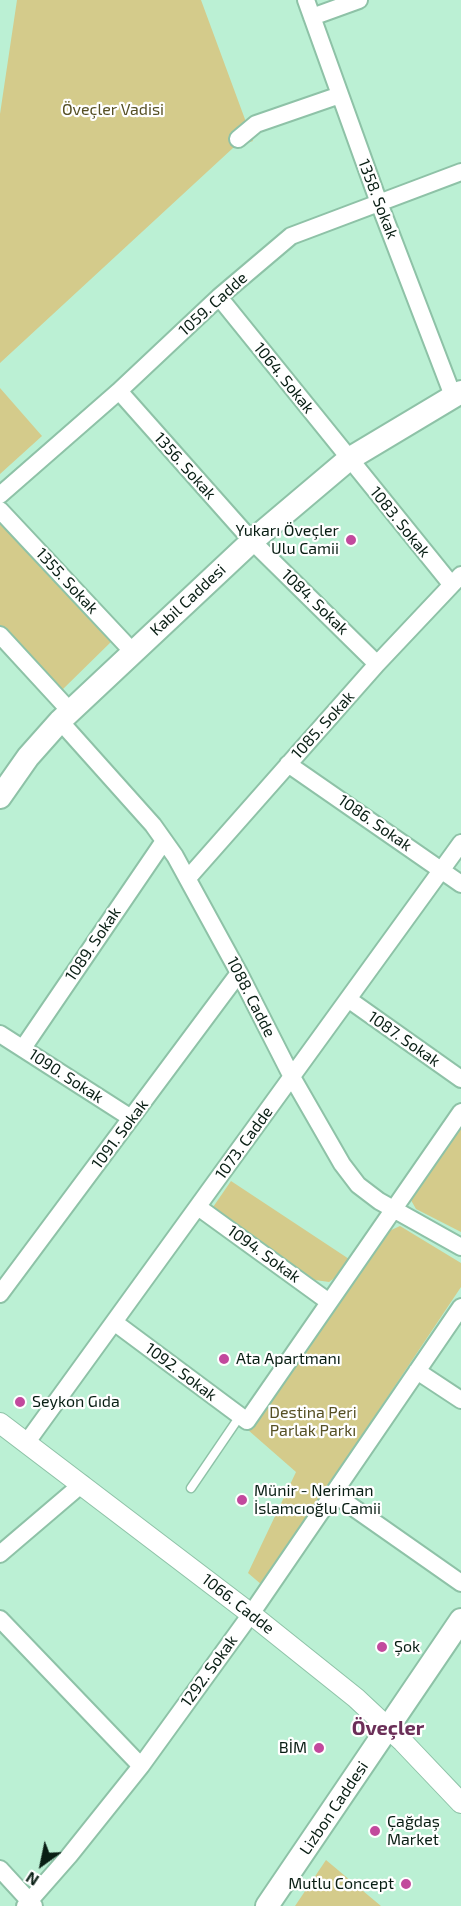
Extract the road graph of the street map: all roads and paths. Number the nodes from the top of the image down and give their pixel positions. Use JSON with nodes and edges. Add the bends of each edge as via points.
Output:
{"nodes":[{"id":1,"x":306,"y":0,"type":"edge"},
{"id":2,"x":359,"y":0,"type":"edge"},
{"id":3,"x":312,"y":17,"type":"junction"},
{"id":4,"x":339,"y":95,"type":"junction"},
{"id":5,"x":238,"y":140,"type":"dead end"},
{"id":6,"x":461,"y":171,"type":"edge"},
{"id":7,"x":379,"y":203,"type":"junction"},
{"id":8,"x":219,"y":297,"type":"junction"},
{"id":9,"x":119,"y":391,"type":"junction"},
{"id":10,"x":457,"y":394,"type":"edge"},
{"id":11,"x":349,"y":459,"type":"junction"},
{"id":12,"x":0,"y":495,"type":"edge"},
{"id":13,"x":0,"y":510,"type":"edge"},
{"id":14,"x":252,"y":540,"type":"junction"},
{"id":15,"x":456,"y":580,"type":"edge"},
{"id":16,"x":0,"y":635,"type":"edge"},
{"id":17,"x":133,"y":652,"type":"junction"},
{"id":18,"x":377,"y":664,"type":"junction"},
{"id":19,"x":65,"y":716,"type":"junction"},
{"id":20,"x":288,"y":764,"type":"junction"},
{"id":21,"x":0,"y":796,"type":"edge"},
{"id":22,"x":164,"y":841,"type":"junction"},
{"id":23,"x":461,"y":843,"type":"edge"},
{"id":24,"x":441,"y":870,"type":"junction"},
{"id":25,"x":188,"y":878,"type":"junction"},
{"id":26,"x":461,"y":884,"type":"edge"},
{"id":27,"x":239,"y":973,"type":"junction"},
{"id":28,"x":348,"y":999,"type":"junction"},
{"id":29,"x":0,"y":1034,"type":"edge"},
{"id":30,"x":23,"y":1048,"type":"junction"},
{"id":31,"x":292,"y":1077,"type":"junction"},
{"id":32,"x":461,"y":1079,"type":"edge"},
{"id":33,"x":461,"y":1112,"type":"edge"},
{"id":34,"x":131,"y":1118,"type":"junction"},
{"id":35,"x":198,"y":1207,"type":"junction"},
{"id":36,"x":393,"y":1210,"type":"junction"},
{"id":37,"x":461,"y":1247,"type":"edge"},
{"id":38,"x":0,"y":1294,"type":"edge"},
{"id":39,"x":330,"y":1302,"type":"junction"},
{"id":40,"x":461,"y":1307,"type":"edge"},
{"id":41,"x":114,"y":1322,"type":"junction"},
{"id":42,"x":417,"y":1371,"type":"junction"},
{"id":43,"x":461,"y":1400,"type":"edge"},
{"id":44,"x":243,"y":1418,"type":"junction"},
{"id":45,"x":0,"y":1423,"type":"edge"},
{"id":46,"x":27,"y":1443,"type":"junction"},
{"id":47,"x":82,"y":1484,"type":"junction"},
{"id":48,"x":191,"y":1488,"type":"dead end"},
{"id":49,"x":334,"y":1494,"type":"junction"},
{"id":50,"x":0,"y":1554,"type":"edge"},
{"id":51,"x":461,"y":1583,"type":"edge"},
{"id":52,"x":251,"y":1614,"type":"junction"},
{"id":53,"x":0,"y":1618,"type":"edge"},
{"id":54,"x":461,"y":1620,"type":"edge"},
{"id":55,"x":388,"y":1728,"type":"junction"},
{"id":56,"x":141,"y":1766,"type":"junction"},
{"id":57,"x":461,"y":1803,"type":"edge"},
{"id":58,"x":0,"y":1869,"type":"edge"},
{"id":59,"x":30,"y":1904,"type":"edge"},
{"id":60,"x":267,"y":1906,"type":"edge"}],
"edges":[{"from":1,"to":3,"type":"street","name":"1358. Sokak"},
{"from":2,"to":3,"type":"street"},
{"from":3,"to":4,"type":"street","name":"1358. Sokak"},
{"from":4,"to":5,"type":"street","via":[[256,124]]},
{"from":4,"to":7,"type":"street","name":"1358. Sokak"},
{"from":6,"to":7,"type":"street","name":"1059. Cadde"},
{"from":7,"to":8,"type":"street","name":"1059. Cadde","via":[[291,236]]},
{"from":7,"to":10,"type":"street","name":"1358. Sokak"},
{"from":8,"to":9,"type":"street","name":"1059. Cadde"},
{"from":8,"to":11,"type":"street","name":"1064. Sokak"},
{"from":9,"to":12,"type":"street","name":"1059. Cadde"},
{"from":9,"to":14,"type":"street","name":"1356. Sokak"},
{"from":10,"to":11,"type":"main road","name":"Kabil Caddesi"},
{"from":11,"to":14,"type":"main road","name":"Kabil Caddesi"},
{"from":11,"to":15,"type":"street","name":"1083. Sokak"},
{"from":13,"to":17,"type":"street","name":"1355. Sokak"},
{"from":14,"to":17,"type":"main road","name":"Kabil Caddesi"},
{"from":14,"to":18,"type":"street","name":"1084. Sokak"},
{"from":15,"to":18,"type":"street","name":"1085. Sokak"},
{"from":16,"to":19,"type":"street","name":"1088. Cadde"},
{"from":17,"to":19,"type":"main road","name":"Kabil Caddesi"},
{"from":18,"to":20,"type":"street","name":"1085. Sokak"},
{"from":19,"to":21,"type":"main road","name":"Kabil Caddesi"},
{"from":19,"to":22,"type":"street","name":"1088. Cadde"},
{"from":20,"to":24,"type":"street","name":"1086. Sokak"},
{"from":20,"to":25,"type":"street","name":"1085. Sokak"},
{"from":22,"to":25,"type":"street","name":"1088. Cadde"},
{"from":22,"to":30,"type":"street","name":"1089. Sokak"},
{"from":23,"to":24,"type":"street","name":"1073. Cadde"},
{"from":24,"to":26,"type":"street","name":"1086. Sokak"},
{"from":24,"to":28,"type":"street","name":"1073. Cadde"},
{"from":25,"to":27,"type":"street","name":"1088. Cadde"},
{"from":27,"to":31,"type":"street","name":"1088. Cadde"},
{"from":27,"to":34,"type":"street","name":"1091. Sokak"},
{"from":28,"to":31,"type":"street","name":"1073. Cadde"},
{"from":28,"to":32,"type":"street","name":"1087. Sokak"},
{"from":29,"to":30,"type":"street","name":"1090. Sokak"},
{"from":30,"to":34,"type":"street","name":"1090. Sokak"},
{"from":31,"to":35,"type":"street","name":"1073. Cadde"},
{"from":31,"to":36,"type":"street","name":"1088. Cadde","via":[[342,1164],[358,1185]]},
{"from":33,"to":36,"type":"street"},
{"from":34,"to":38,"type":"street","name":"1091. Sokak"},
{"from":35,"to":39,"type":"street","name":"1094. Sokak"},
{"from":35,"to":41,"type":"street","name":"1073. Cadde"},
{"from":36,"to":37,"type":"street","name":"1088. Cadde"},
{"from":36,"to":39,"type":"street"},
{"from":39,"to":44,"type":"street"},
{"from":40,"to":42,"type":"street","name":"1292. Sokak"},
{"from":41,"to":44,"type":"street","name":"1092. Sokak"},
{"from":41,"to":46,"type":"street","name":"1073. Cadde"},
{"from":42,"to":43,"type":"street"},
{"from":42,"to":49,"type":"street","name":"1292. Sokak"},
{"from":44,"to":48,"type":"lane"},
{"from":45,"to":46,"type":"street","name":"1066. Cadde"},
{"from":46,"to":47,"type":"street","name":"1066. Cadde"},
{"from":47,"to":50,"type":"street"},
{"from":47,"to":52,"type":"street","name":"1066. Cadde"},
{"from":49,"to":51,"type":"street"},
{"from":49,"to":52,"type":"street","name":"1292. Sokak"},
{"from":52,"to":55,"type":"street","name":"1066. Cadde"},
{"from":52,"to":56,"type":"street","name":"1292. Sokak"},
{"from":53,"to":56,"type":"street"},
{"from":54,"to":55,"type":"main road","name":"Lizbon Caddesi"},
{"from":55,"to":57,"type":"street","name":"1066. Cadde"},
{"from":55,"to":60,"type":"main road","name":"Lizbon Caddesi"},
{"from":56,"to":59,"type":"street","name":"1292. Sokak"},
{"from":58,"to":59,"type":"street"}]}
